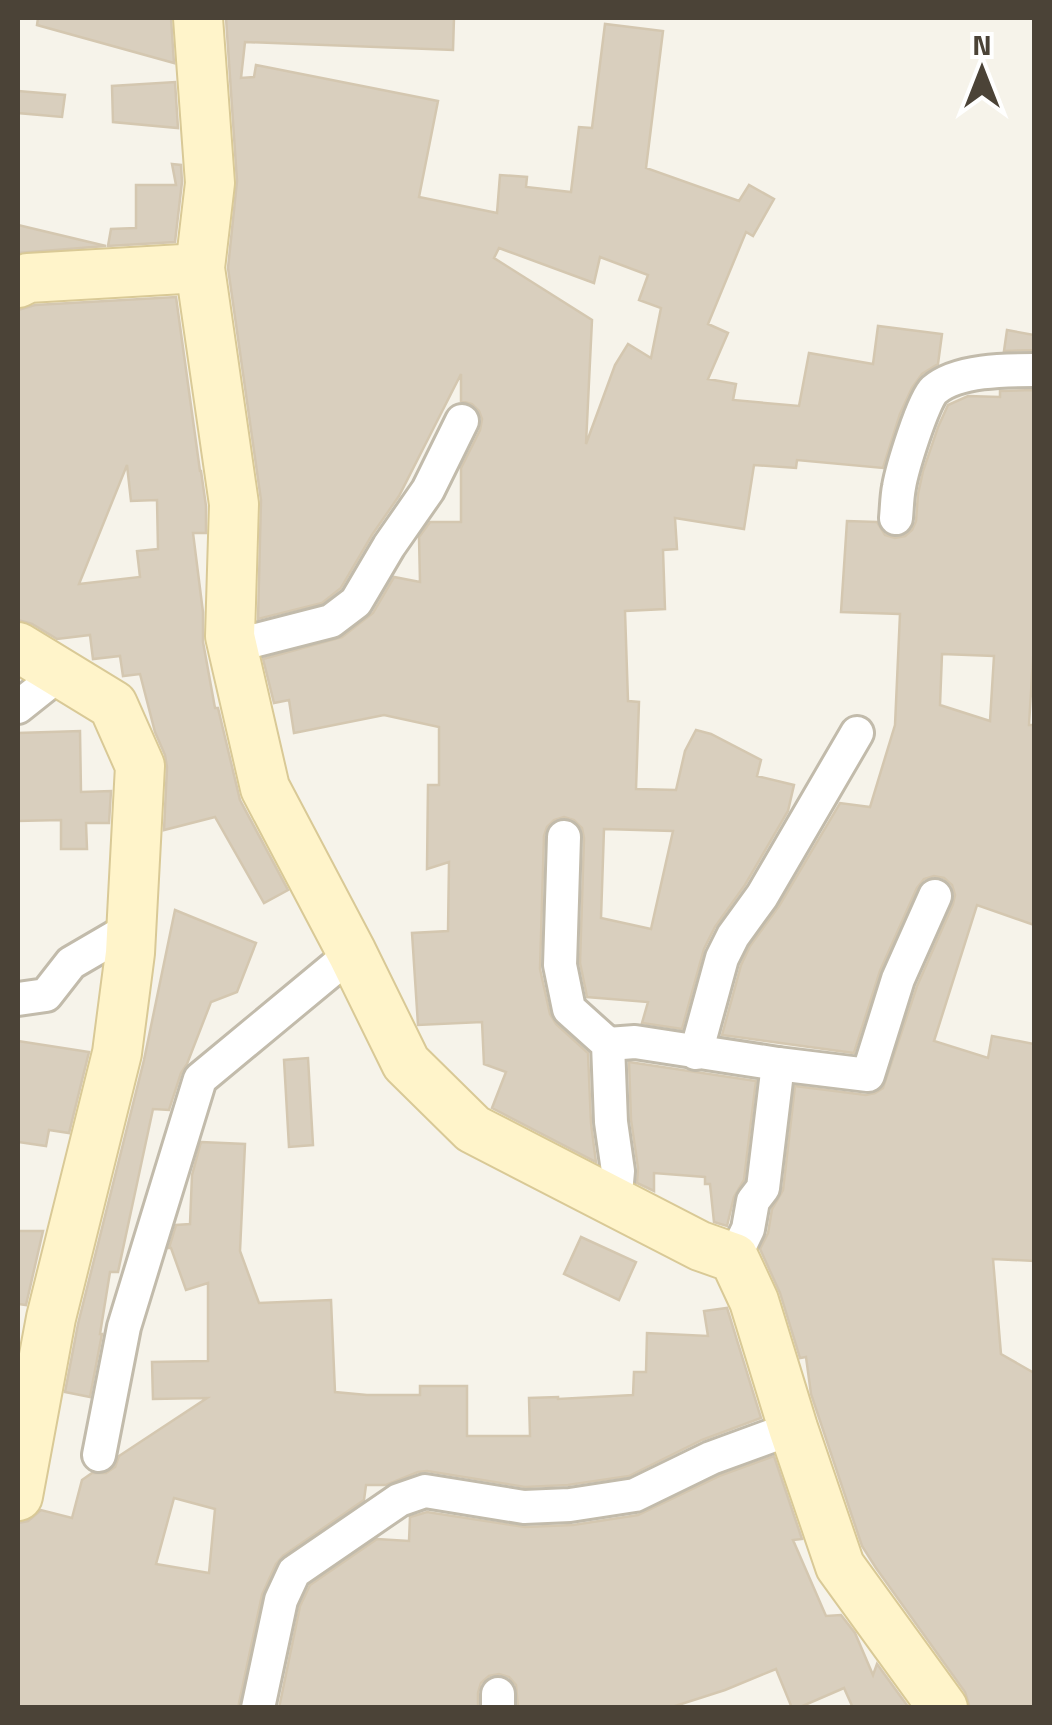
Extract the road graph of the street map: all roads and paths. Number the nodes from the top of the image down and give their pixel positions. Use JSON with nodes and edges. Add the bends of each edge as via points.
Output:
{"nodes":[{"id":1,"x":198,"y":18,"type":"edge"},
{"id":2,"x":200,"y":268,"type":"junction"},
{"id":3,"x":18,"y":283,"type":"edge"},
{"id":4,"x":1034,"y":370,"type":"edge"},
{"id":5,"x":462,"y":421,"type":"dead end"},
{"id":6,"x":896,"y":518,"type":"dead end"},
{"id":7,"x":232,"y":646,"type":"junction"},
{"id":8,"x":18,"y":647,"type":"edge"},
{"id":9,"x":62,"y":672,"type":"junction"},
{"id":10,"x":18,"y":707,"type":"edge"},
{"id":11,"x":856,"y":733,"type":"dead end"},
{"id":12,"x":564,"y":837,"type":"dead end"},
{"id":13,"x":936,"y":896,"type":"dead end"},
{"id":14,"x":131,"y":928,"type":"junction"},
{"id":15,"x":352,"y":953,"type":"junction"},
{"id":16,"x":18,"y":999,"type":"edge"},
{"id":17,"x":608,"y":1044,"type":"junction"},
{"id":18,"x":696,"y":1053,"type":"junction"},
{"id":19,"x":778,"y":1064,"type":"junction"},
{"id":20,"x":616,"y":1204,"type":"junction"},
{"id":21,"x":734,"y":1258,"type":"junction"},
{"id":22,"x":792,"y":1428,"type":"junction"},
{"id":23,"x":98,"y":1455,"type":"dead end"},
{"id":24,"x":19,"y":1490,"type":"edge"},
{"id":25,"x":258,"y":1708,"type":"edge"},
{"id":26,"x":944,"y":1708,"type":"edge"}],
"edges":[{"from":1,"to":2,"type":"street","via":[[210,183]]},
{"from":2,"to":3,"type":"street"},
{"from":2,"to":7,"type":"street","via":[[234,504]]},
{"from":4,"to":6,"type":"street","via":[[966,376],[933,391],[899,486]]},
{"from":5,"to":7,"type":"street","via":[[428,490],[356,602],[330,621]]},
{"from":7,"to":15,"type":"street","via":[[265,788]]},
{"from":8,"to":9,"type":"street"},
{"from":9,"to":10,"type":"street"},
{"from":9,"to":14,"type":"street","via":[[113,705],[140,766]]},
{"from":11,"to":18,"type":"street","via":[[722,958]]},
{"from":12,"to":17,"type":"street","via":[[560,965],[569,1009]]},
{"from":13,"to":19,"type":"street","via":[[898,979],[868,1075]]},
{"from":14,"to":16,"type":"street","via":[[71,963],[46,995]]},
{"from":14,"to":24,"type":"street","via":[[117,1053],[51,1318]]},
{"from":15,"to":20,"type":"street","via":[[406,1063],[473,1129]]},
{"from":15,"to":23,"type":"street","via":[[200,1079],[124,1326]]},
{"from":17,"to":18,"type":"street"},
{"from":17,"to":20,"type":"street"},
{"from":18,"to":19,"type":"street"},
{"from":19,"to":21,"type":"street","via":[[763,1188]]},
{"from":20,"to":21,"type":"street"},
{"from":21,"to":22,"type":"street","via":[[754,1301]]},
{"from":22,"to":25,"type":"street","via":[[636,1495],[524,1507],[425,1491],[399,1500],[294,1572],[280,1600]]},
{"from":22,"to":26,"type":"street","via":[[840,1566]]}]}
